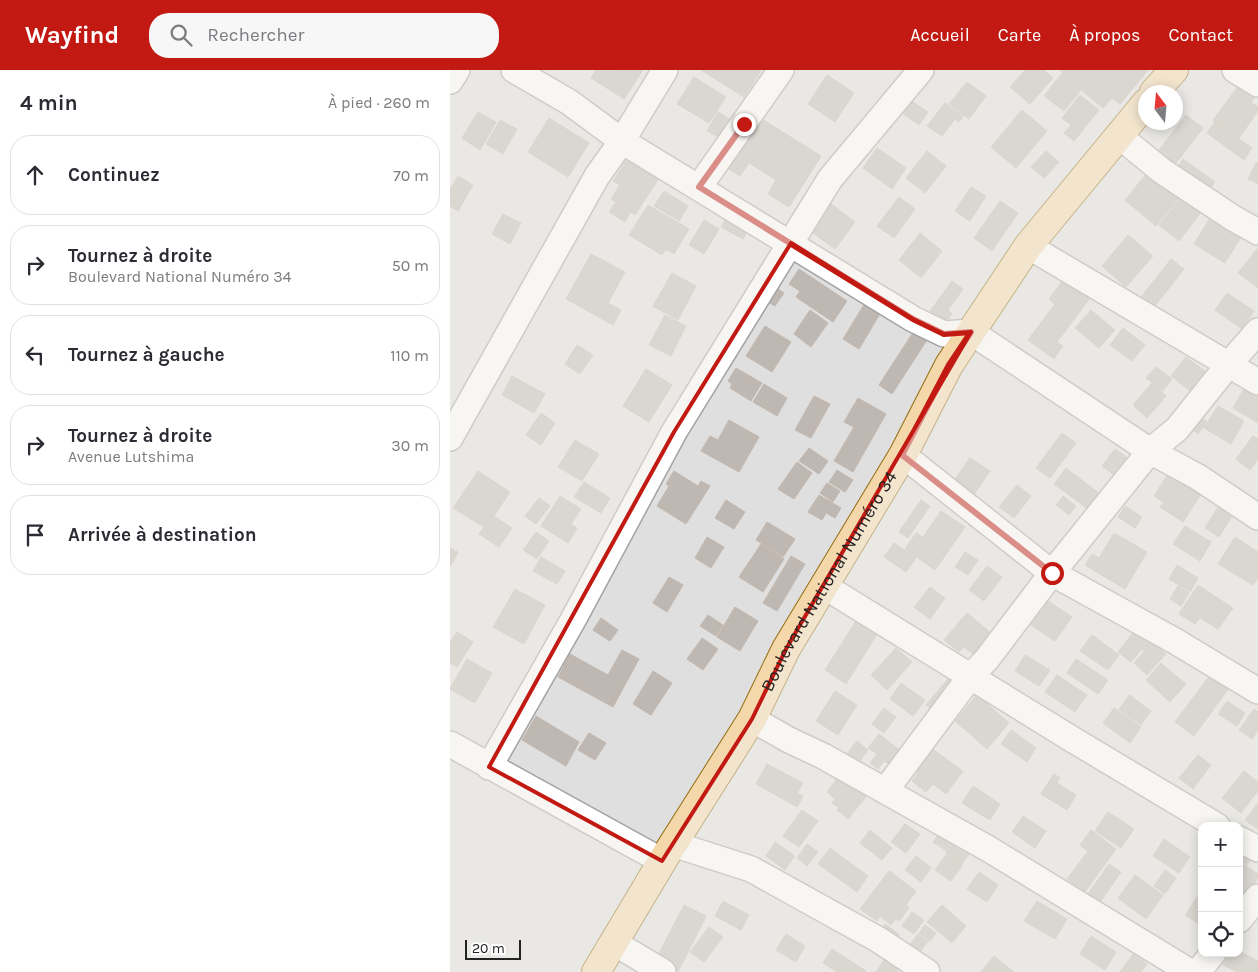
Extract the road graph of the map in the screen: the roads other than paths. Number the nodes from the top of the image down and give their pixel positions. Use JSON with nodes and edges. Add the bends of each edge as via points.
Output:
{"nodes":[{"id":1,"x":457,"y":70,"type":"edge"},
{"id":2,"x":514,"y":70,"type":"edge"},
{"id":3,"x":665,"y":70,"type":"edge"},
{"id":4,"x":781,"y":70,"type":"edge"},
{"id":5,"x":921,"y":70,"type":"edge"},
{"id":6,"x":1174,"y":70,"type":"edge"},
{"id":7,"x":1234,"y":70,"type":"edge"},
{"id":8,"x":450,"y":81,"type":"edge"},
{"id":9,"x":1258,"y":84,"type":"edge"},
{"id":10,"x":1160,"y":85,"type":"edge"},
{"id":11,"x":1138,"y":112,"type":"edge"},
{"id":12,"x":1118,"y":135,"type":"junction"},
{"id":13,"x":622,"y":141,"type":"junction"},
{"id":14,"x":699,"y":187,"type":"junction"},
{"id":15,"x":1258,"y":232,"type":"edge"},
{"id":16,"x":791,"y":243,"type":"junction"},
{"id":17,"x":1028,"y":246,"type":"junction"},
{"id":18,"x":1258,"y":331,"type":"edge"},
{"id":19,"x":971,"y":332,"type":"junction"},
{"id":20,"x":1229,"y":364,"type":"junction"},
{"id":21,"x":1258,"y":382,"type":"edge"},
{"id":22,"x":450,"y":438,"type":"edge"},
{"id":23,"x":1150,"y":451,"type":"junction"},
{"id":24,"x":902,"y":455,"type":"junction"},
{"id":25,"x":1258,"y":517,"type":"edge"},
{"id":26,"x":1052,"y":573,"type":"junction"},
{"id":27,"x":824,"y":586,"type":"junction"},
{"id":28,"x":970,"y":677,"type":"junction"},
{"id":29,"x":1258,"y":691,"type":"edge"},
{"id":30,"x":752,"y":719,"type":"junction"},
{"id":31,"x":450,"y":744,"type":"edge"},
{"id":32,"x":489,"y":766,"type":"junction"},
{"id":33,"x":885,"y":792,"type":"junction"},
{"id":34,"x":1210,"y":822,"type":"edge"},
{"id":35,"x":1243,"y":841,"type":"edge"},
{"id":36,"x":1258,"y":850,"type":"edge"},
{"id":37,"x":668,"y":852,"type":"junction"},
{"id":38,"x":1258,"y":897,"type":"edge"},
{"id":39,"x":1243,"y":915,"type":"edge"},
{"id":40,"x":613,"y":942,"type":"junction"},
{"id":41,"x":1210,"y":957,"type":"edge"},
{"id":42,"x":596,"y":972,"type":"edge"},
{"id":43,"x":663,"y":972,"type":"edge"},
{"id":44,"x":927,"y":972,"type":"edge"},
{"id":45,"x":1190,"y":972,"type":"edge"},
{"id":46,"x":1198,"y":972,"type":"edge"}],
"edges":[{"from":1,"to":8,"type":"street"},
{"from":2,"to":13,"type":"street","via":[[569,102]]},
{"from":3,"to":13,"type":"street"},
{"from":4,"to":14,"type":"street"},
{"from":5,"to":16,"type":"street","via":[[830,179]]},
{"from":6,"to":10,"type":"main road"},
{"from":7,"to":9,"type":"street"},
{"from":11,"to":12,"type":"main road","name":"Boulevard National Numéro 34"},
{"from":12,"to":15,"type":"street","via":[[1162,171]]},
{"from":12,"to":17,"type":"main road","name":"Boulevard National Numéro 34"},
{"from":13,"to":14,"type":"street"},
{"from":13,"to":22,"type":"street","via":[[597,176]]},
{"from":14,"to":16,"type":"street"},
{"from":16,"to":19,"type":"street","via":[[913,319],[944,334]]},
{"from":16,"to":32,"type":"street","via":[[674,432],[573,620]]},
{"from":17,"to":19,"type":"main road","name":"Boulevard National Numéro 34"},
{"from":17,"to":20,"type":"street"},
{"from":18,"to":20,"type":"street"},
{"from":19,"to":23,"type":"street"},
{"from":19,"to":24,"type":"main road","name":"Boulevard National Numéro 34","via":[[949,365]]},
{"from":20,"to":21,"type":"street"},
{"from":20,"to":23,"type":"street","via":[[1177,429]]},
{"from":23,"to":25,"type":"street","via":[[1198,477]]},
{"from":23,"to":26,"type":"street"},
{"from":24,"to":26,"type":"street"},
{"from":24,"to":27,"type":"main road","name":"Boulevard National Numéro 34"},
{"from":26,"to":28,"type":"street"},
{"from":26,"to":29,"type":"street"},
{"from":27,"to":28,"type":"street"},
{"from":27,"to":30,"type":"main road","name":"Boulevard National Numéro 34","via":[[786,649]]},
{"from":28,"to":33,"type":"street"},
{"from":28,"to":34,"type":"street"},
{"from":30,"to":33,"type":"street"},
{"from":30,"to":37,"type":"main road","name":"Boulevard National Numéro 34"},
{"from":31,"to":32,"type":"street"},
{"from":32,"to":37,"type":"street"},
{"from":33,"to":45,"type":"street","via":[[987,848]]},
{"from":35,"to":36,"type":"street"},
{"from":37,"to":40,"type":"main road","name":"Boulevard National Numéro 34"},
{"from":37,"to":44,"type":"street","via":[[751,869],[879,940]]},
{"from":38,"to":39,"type":"street"},
{"from":40,"to":42,"type":"main road","name":"Boulevard National Numéro 34"},
{"from":40,"to":43,"type":"street"},
{"from":41,"to":46,"type":"street"}]}
